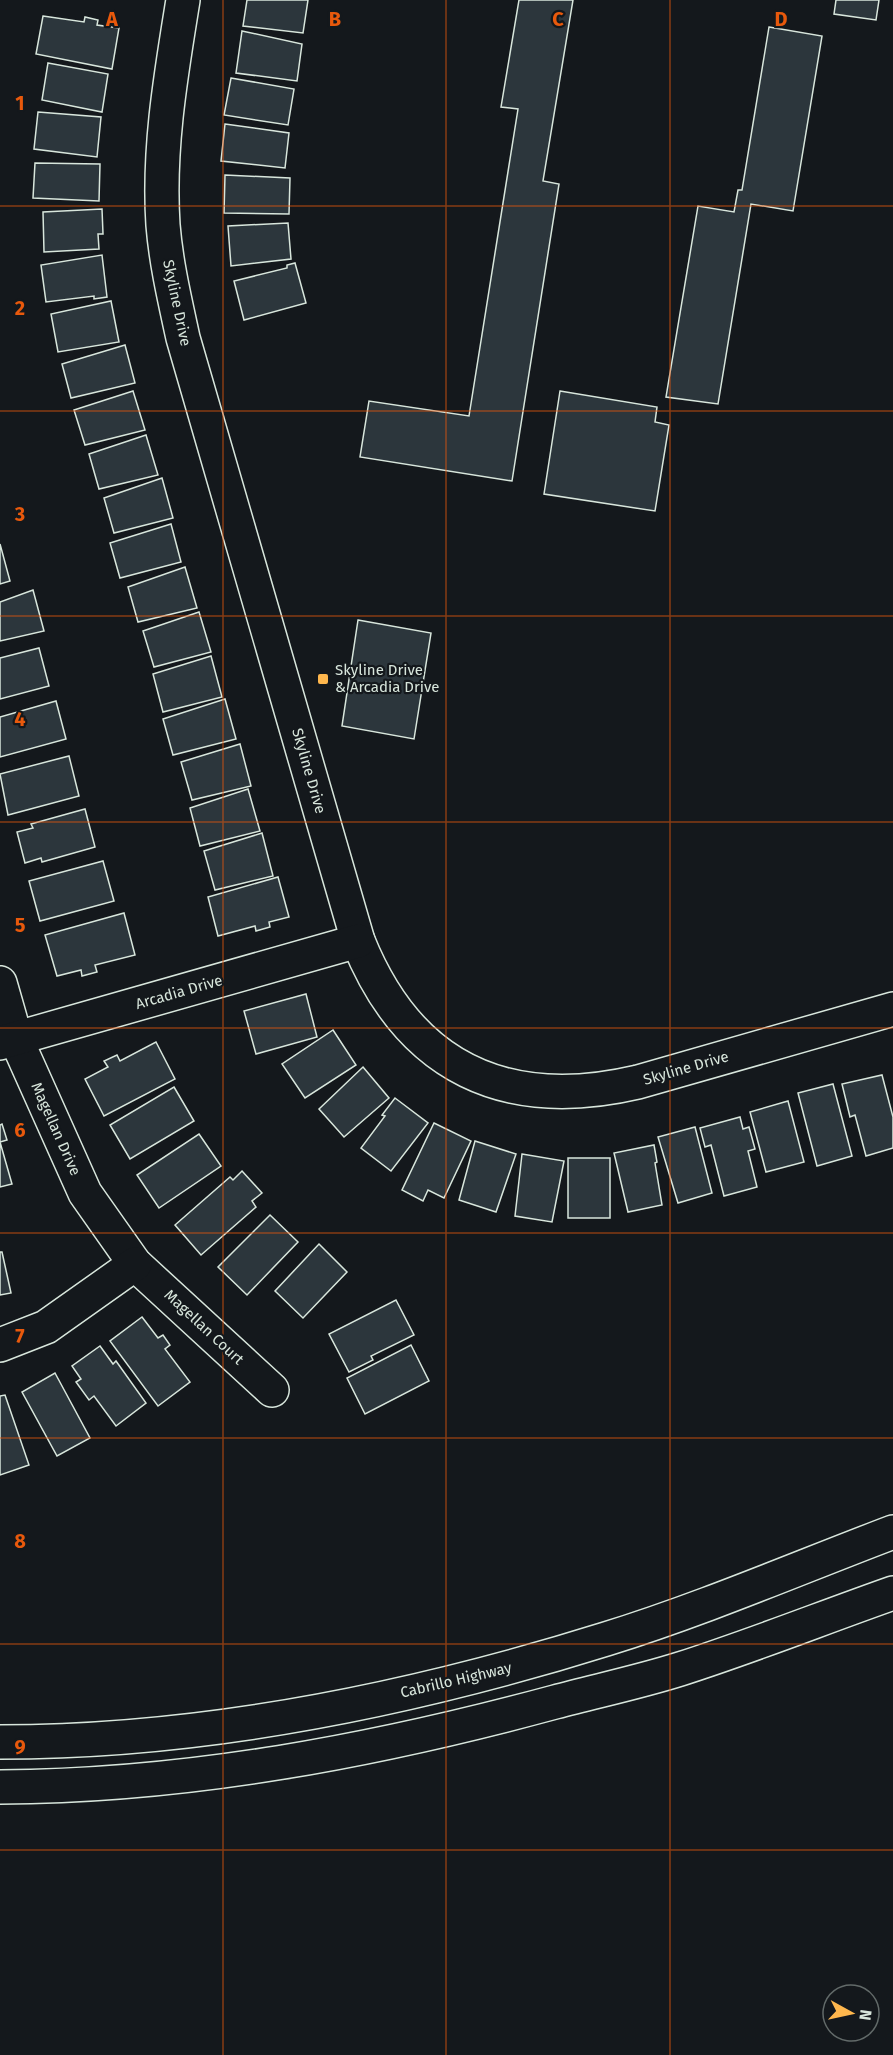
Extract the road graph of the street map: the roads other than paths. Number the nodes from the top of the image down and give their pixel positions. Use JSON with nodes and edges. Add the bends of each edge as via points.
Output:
{"nodes":[{"id":1,"x":183,"y":0,"type":"edge"},
{"id":2,"x":358,"y":941,"type":"junction"},
{"id":3,"x":0,"y":982,"type":"edge"},
{"id":4,"x":893,"y":1009,"type":"edge"},
{"id":5,"x":8,"y":1041,"type":"edge"},
{"id":6,"x":135,"y":1264,"type":"junction"},
{"id":7,"x":0,"y":1345,"type":"edge"},
{"id":8,"x":272,"y":1390,"type":"dead end"},
{"id":9,"x":893,"y":1532,"type":"edge"},
{"id":10,"x":893,"y":1593,"type":"edge"},
{"id":11,"x":0,"y":1742,"type":"edge"},
{"id":12,"x":0,"y":1787,"type":"edge"}],
"edges":[{"from":1,"to":2,"type":"main road","name":"Skyline Drive","via":[[162,168],[163,225],[170,281],[183,339]]},
{"from":2,"to":4,"type":"main road","name":"Skyline Drive","via":[[372,977],[395,1011],[422,1040],[453,1064],[490,1081],[530,1090],[603,1090]]},
{"from":2,"to":5,"type":"main road","name":"Arcadia Drive"},
{"from":3,"to":5,"type":"main road","name":"Magellan Drive"},
{"from":5,"to":6,"type":"main road","name":"Magellan Drive","via":[[85,1193]]},
{"from":6,"to":7,"type":"main road","via":[[46,1328]]},
{"from":6,"to":8,"type":"main road","name":"Magellan Court"},
{"from":9,"to":11,"type":"main road","name":"Cabrillo Highway","via":[[608,1638],[416,1690],[219,1726],[116,1738]]},
{"from":10,"to":12,"type":"main road","via":[[680,1669],[426,1734],[225,1771],[120,1783]]}]}
